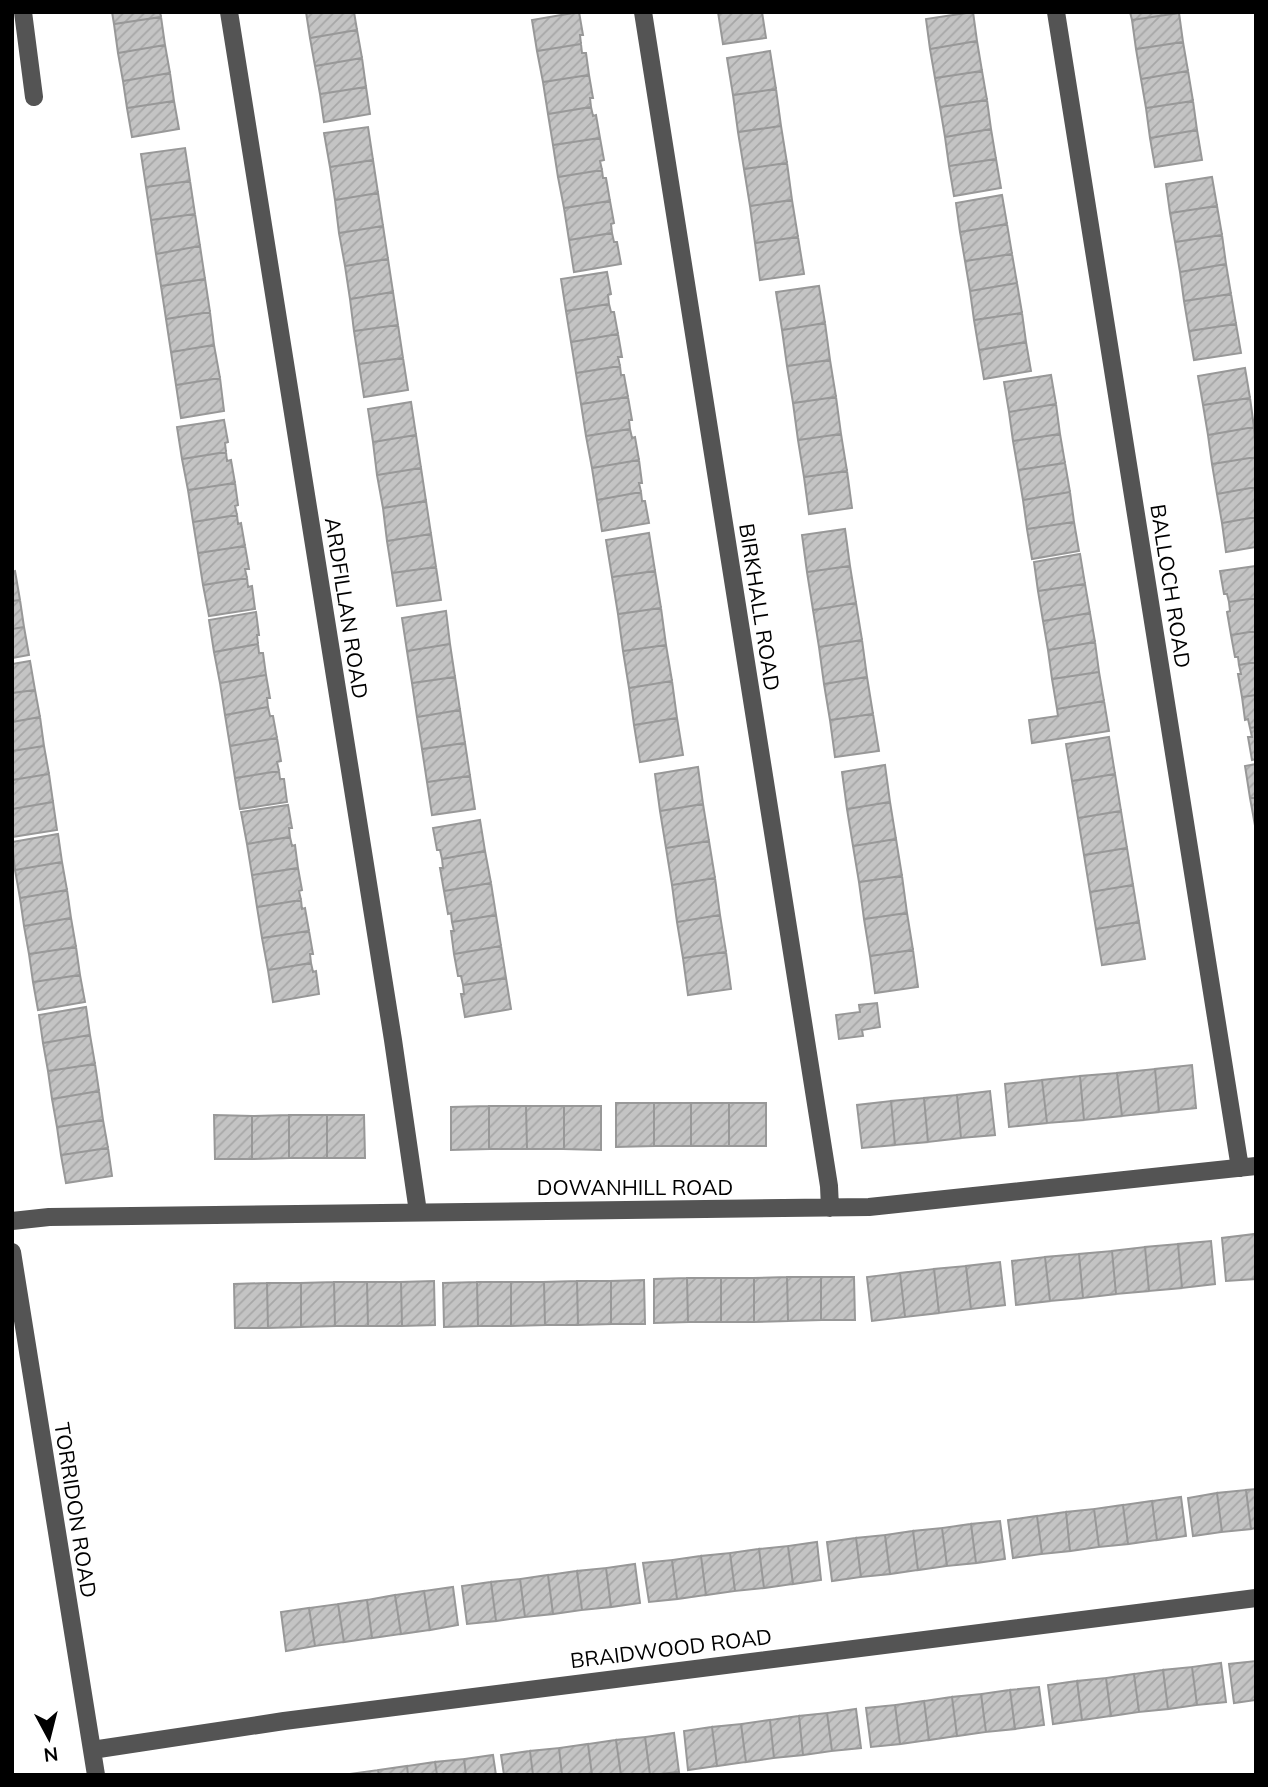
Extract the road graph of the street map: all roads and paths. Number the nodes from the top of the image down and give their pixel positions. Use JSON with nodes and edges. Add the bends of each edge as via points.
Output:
{"nodes":[{"id":1,"x":23,"y":12,"type":"edge"},
{"id":2,"x":229,"y":12,"type":"edge"},
{"id":3,"x":643,"y":12,"type":"edge"},
{"id":4,"x":1056,"y":12,"type":"edge"},
{"id":5,"x":34,"y":97,"type":"dead end"},
{"id":6,"x":1248,"y":1167,"type":"edge"},
{"id":7,"x":830,"y":1208,"type":"junction"},
{"id":8,"x":418,"y":1212,"type":"junction"},
{"id":9,"x":12,"y":1221,"type":"edge"},
{"id":10,"x":12,"y":1252,"type":"edge"},
{"id":11,"x":1256,"y":1598,"type":"edge"},
{"id":12,"x":92,"y":1750,"type":"junction"},
{"id":13,"x":96,"y":1775,"type":"edge"}],
"edges":[{"from":1,"to":5,"type":"street"},
{"from":2,"to":8,"type":"street","name":"ARDFILLAN ROAD"},
{"from":3,"to":7,"type":"street","name":"BIRKHALL ROAD"},
{"from":4,"to":6,"type":"street","name":"BALLOCH ROAD"},
{"from":6,"to":7,"type":"street","name":"DOWANHILL ROAD"},
{"from":7,"to":8,"type":"street","name":"DOWANHILL ROAD"},
{"from":8,"to":9,"type":"street","name":"DOWANHILL ROAD"},
{"from":10,"to":12,"type":"street","name":"TORRIDON ROAD"},
{"from":11,"to":12,"type":"street","name":"BRAIDWOOD ROAD","via":[[284,1721]]},
{"from":12,"to":13,"type":"street","name":"TORRIDON ROAD"}]}
